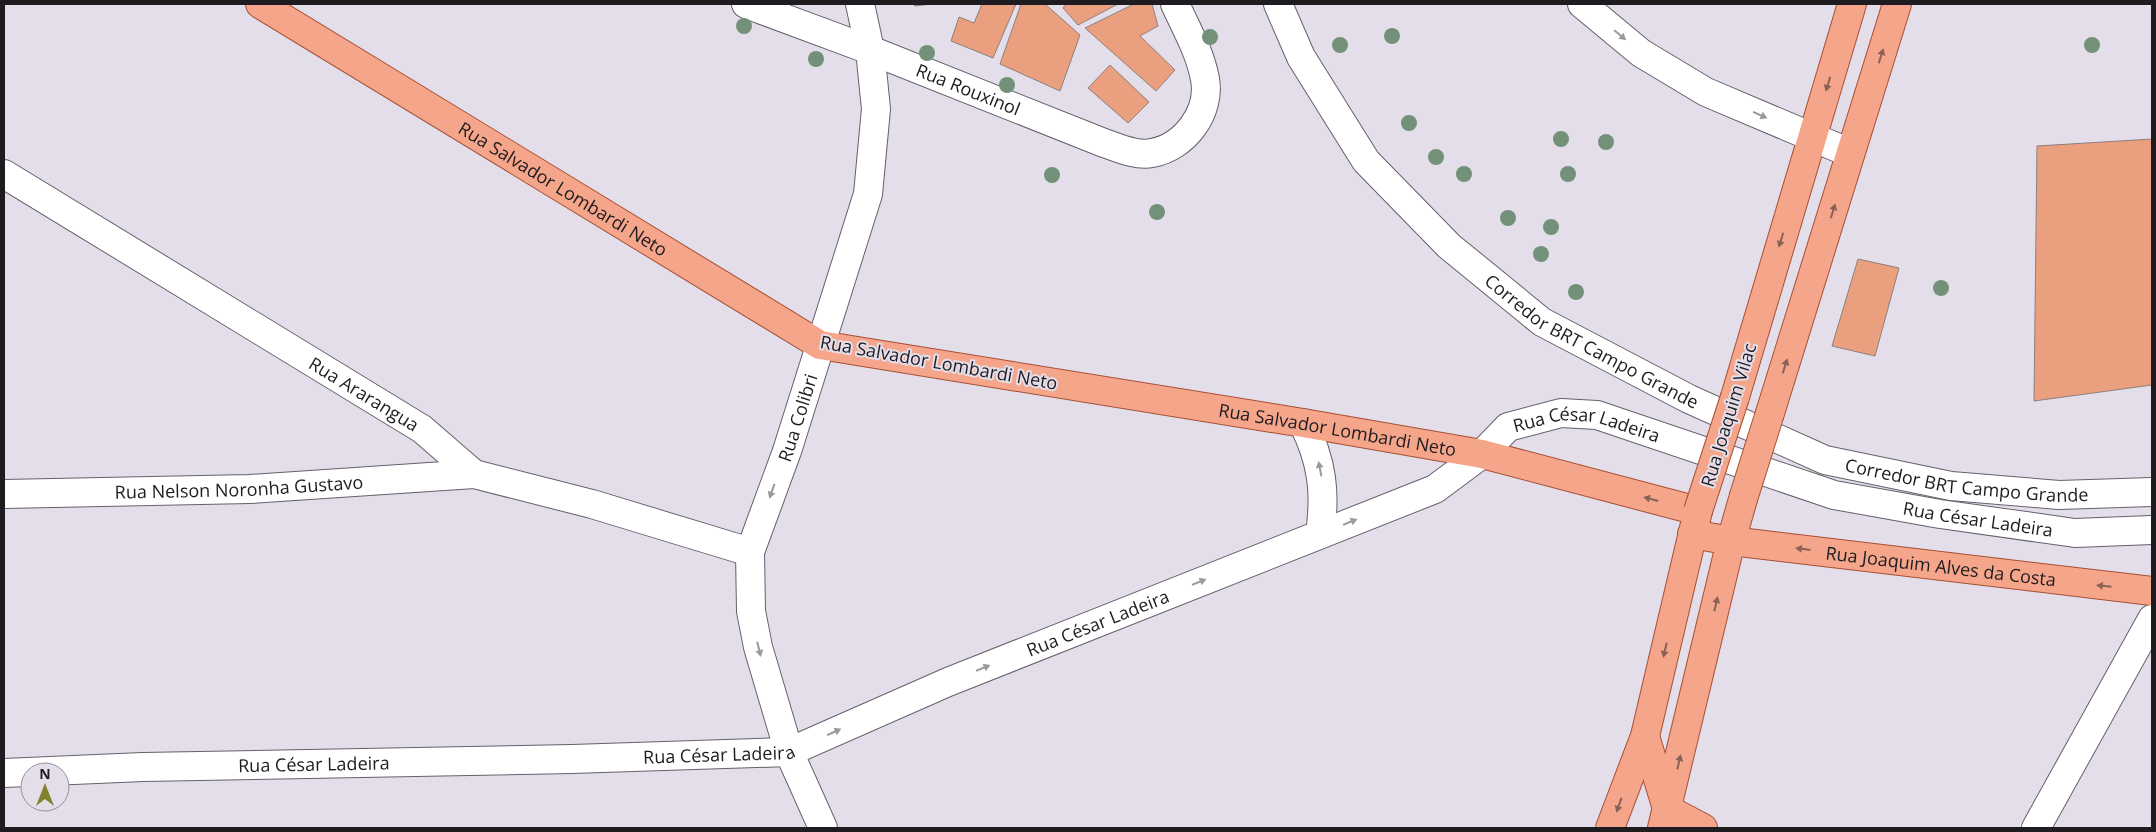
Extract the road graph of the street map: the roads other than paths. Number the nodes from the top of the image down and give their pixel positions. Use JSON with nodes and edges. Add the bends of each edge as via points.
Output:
{"nodes":[{"id":1,"x":260,"y":4,"type":"edge"},
{"id":2,"x":746,"y":4,"type":"edge"},
{"id":3,"x":860,"y":4,"type":"edge"},
{"id":4,"x":1175,"y":4,"type":"edge"},
{"id":5,"x":1278,"y":4,"type":"edge"},
{"id":6,"x":1582,"y":4,"type":"edge"},
{"id":7,"x":1852,"y":4,"type":"edge"},
{"id":8,"x":1897,"y":4,"type":"edge"},
{"id":9,"x":870,"y":50,"type":"junction"},
{"id":10,"x":1812,"y":138,"type":"junction"},
{"id":11,"x":1850,"y":153,"type":"junction"},
{"id":12,"x":4,"y":174,"type":"edge"},
{"id":13,"x":820,"y":345,"type":"junction"},
{"id":14,"x":1303,"y":423,"type":"junction"},
{"id":15,"x":1482,"y":454,"type":"junction"},
{"id":16,"x":474,"y":474,"type":"junction"},
{"id":17,"x":2152,"y":492,"type":"edge"},
{"id":18,"x":4,"y":494,"type":"edge"},
{"id":19,"x":1695,"y":523,"type":"junction"},
{"id":20,"x":2152,"y":530,"type":"edge"},
{"id":21,"x":1320,"y":534,"type":"junction"},
{"id":22,"x":1731,"y":541,"type":"junction"},
{"id":23,"x":750,"y":552,"type":"junction"},
{"id":24,"x":2152,"y":591,"type":"edge"},
{"id":25,"x":2152,"y":619,"type":"edge"},
{"id":26,"x":1645,"y":736,"type":"junction"},
{"id":27,"x":789,"y":752,"type":"junction"},
{"id":28,"x":4,"y":773,"type":"edge"},
{"id":29,"x":1665,"y":819,"type":"edge"},
{"id":30,"x":823,"y":828,"type":"edge"},
{"id":31,"x":1610,"y":828,"type":"edge"},
{"id":32,"x":1703,"y":828,"type":"edge"},
{"id":33,"x":2036,"y":828,"type":"edge"}],
"edges":[{"from":1,"to":13,"type":"main road","name":"Rua Salvador Lombardi Neto"},
{"from":2,"to":9,"type":"street","name":"Rua Rouxinol"},
{"from":3,"to":9,"type":"street","name":"Rua Colibri"},
{"from":4,"to":9,"type":"street","name":"Rua Rouxinol","via":[[1199,54],[1205,81],[1204,99],[1200,116],[1188,132],[1172,147],[1151,153],[1129,152],[1095,140]]},
{"from":5,"to":17,"type":"street","name":"Corredor BRT Campo Grande","via":[[1301,57],[1366,161],[1449,246],[1542,322],[1689,399],[1825,460],[1952,486],[2059,495]]},
{"from":6,"to":10,"type":"street","one_way":true,"via":[[1641,53],[1706,92]]},
{"from":7,"to":10,"type":"main road","name":"Rua Joaquim Vilac","one_way":true},
{"from":11,"to":8,"type":"main road","one_way":true},
{"from":9,"to":13,"type":"street","name":"Rua Colibri","via":[[876,109],[868,194]]},
{"from":10,"to":11,"type":"street"},
{"from":10,"to":19,"type":"main road","name":"Rua Joaquim Vilac","one_way":true,"bridge":true},
{"from":22,"to":11,"type":"main road","one_way":true,"bridge":true},
{"from":12,"to":16,"type":"street","name":"Rua Ararangua","via":[[422,430]]},
{"from":13,"to":14,"type":"main road","name":"Rua Salvador Lombardi Neto"},
{"from":13,"to":23,"type":"street","name":"Rua Colibri","one_way":true,"via":[[787,451]]},
{"from":14,"to":15,"type":"main road","name":"Rua Salvador Lombardi Neto"},
{"from":21,"to":14,"type":"street","one_way":true,"via":[[1324,495],[1315,446]]},
{"from":19,"to":15,"type":"main road","name":"Rua Salvador Lombardi Neto","one_way":true},
{"from":15,"to":20,"type":"street","name":"Rua César Ladeira","via":[[1508,427],[1561,413],[1597,415],[1834,495],[2075,533]]},
{"from":21,"to":15,"type":"street","name":"Rua César Ladeira","one_way":true,"via":[[1435,488]]},
{"from":16,"to":18,"type":"street","name":"Rua Nelson Noronha Gustavo","via":[[250,489]]},
{"from":16,"to":23,"type":"street","name":"Rua Ararangua","via":[[592,504]]},
{"from":19,"to":22,"type":"main road","name":"Rua Salvador Lombardi Neto"},
{"from":19,"to":26,"type":"main road","name":"Rua Joaquim Vilac","one_way":true},
{"from":27,"to":21,"type":"street","name":"Rua César Ladeira","one_way":true,"via":[[948,682]]},
{"from":24,"to":22,"type":"main road","name":"Rua Joaquim Alves da Costa","one_way":true},
{"from":29,"to":22,"type":"main road","one_way":true},
{"from":23,"to":27,"type":"street","name":"Rua Colibri","one_way":true,"via":[[756,638]]},
{"from":25,"to":33,"type":"street"},
{"from":26,"to":29,"type":"main road"},
{"from":26,"to":31,"type":"main road","name":"Rua Joaquim Vilac","one_way":true},
{"from":27,"to":28,"type":"street","name":"Rua César Ladeira"},
{"from":27,"to":30,"type":"street","name":"Rua Colibri"},
{"from":29,"to":32,"type":"main road"}]}
